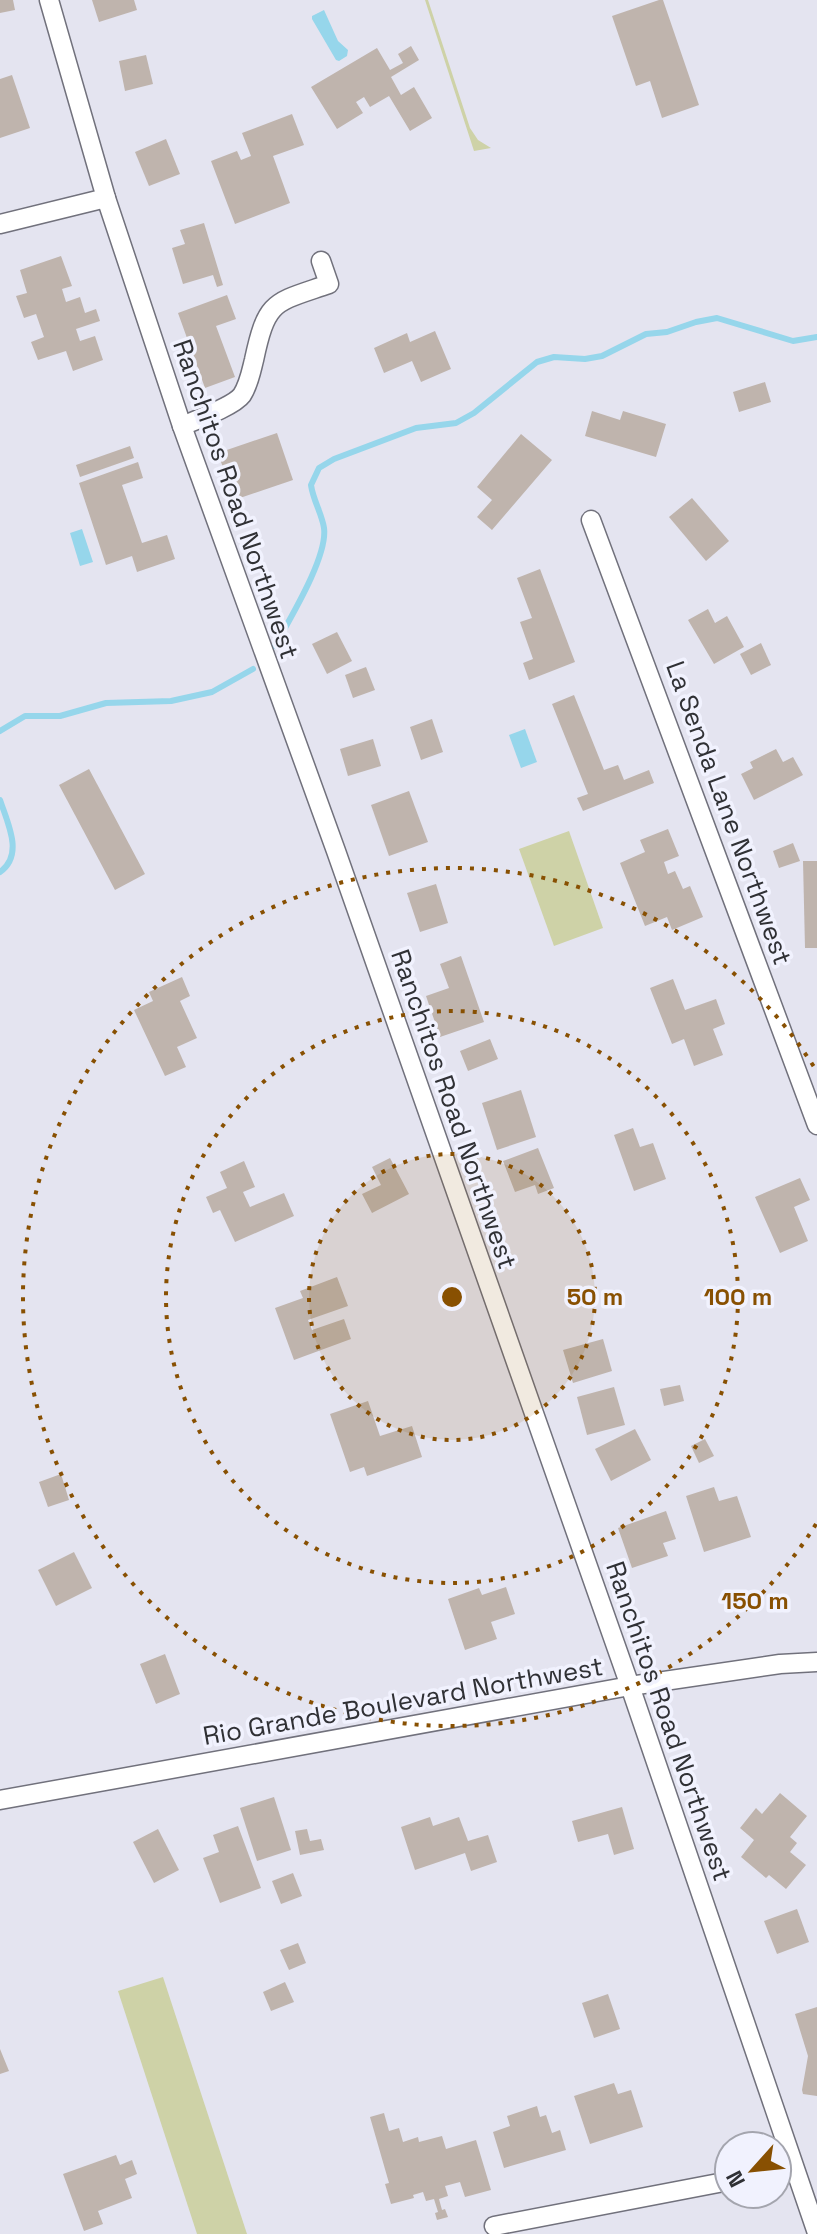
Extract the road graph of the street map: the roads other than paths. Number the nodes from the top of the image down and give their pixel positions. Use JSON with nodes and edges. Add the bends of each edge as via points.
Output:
{"nodes":[{"id":1,"x":49,"y":0,"type":"edge"},
{"id":2,"x":106,"y":198,"type":"junction"},
{"id":3,"x":0,"y":224,"type":"edge"},
{"id":4,"x":321,"y":261,"type":"dead end"},
{"id":5,"x":182,"y":426,"type":"junction"},
{"id":6,"x":591,"y":520,"type":"dead end"},
{"id":7,"x":817,"y":1125,"type":"edge"},
{"id":8,"x":817,"y":1662,"type":"edge"},
{"id":9,"x":630,"y":1686,"type":"junction"},
{"id":10,"x":0,"y":1800,"type":"edge"},
{"id":11,"x":773,"y":2130,"type":"edge"},
{"id":12,"x":713,"y":2184,"type":"edge"},
{"id":13,"x":793,"y":2184,"type":"edge"},
{"id":14,"x":494,"y":2226,"type":"dead end"},
{"id":15,"x":817,"y":2233,"type":"edge"}],
"edges":[{"from":1,"to":2,"type":"street","name":"Ranchitos Road Northwest"},
{"from":2,"to":3,"type":"street"},
{"from":2,"to":5,"type":"street","name":"Ranchitos Road Northwest"},
{"from":4,"to":5,"type":"street","via":[[329,284],[269,310],[240,398]]},
{"from":5,"to":9,"type":"street","name":"Ranchitos Road Northwest"},
{"from":6,"to":7,"type":"street","name":"La Senda Lane Northwest"},
{"from":8,"to":9,"type":"street","name":"Rio Grande Boulevard Northwest"},
{"from":9,"to":10,"type":"street","name":"Rio Grande Boulevard Northwest"},
{"from":9,"to":11,"type":"street","name":"Ranchitos Road Northwest"},
{"from":12,"to":14,"type":"street"},
{"from":13,"to":15,"type":"street","name":"Ranchitos Road Northwest"}]}
